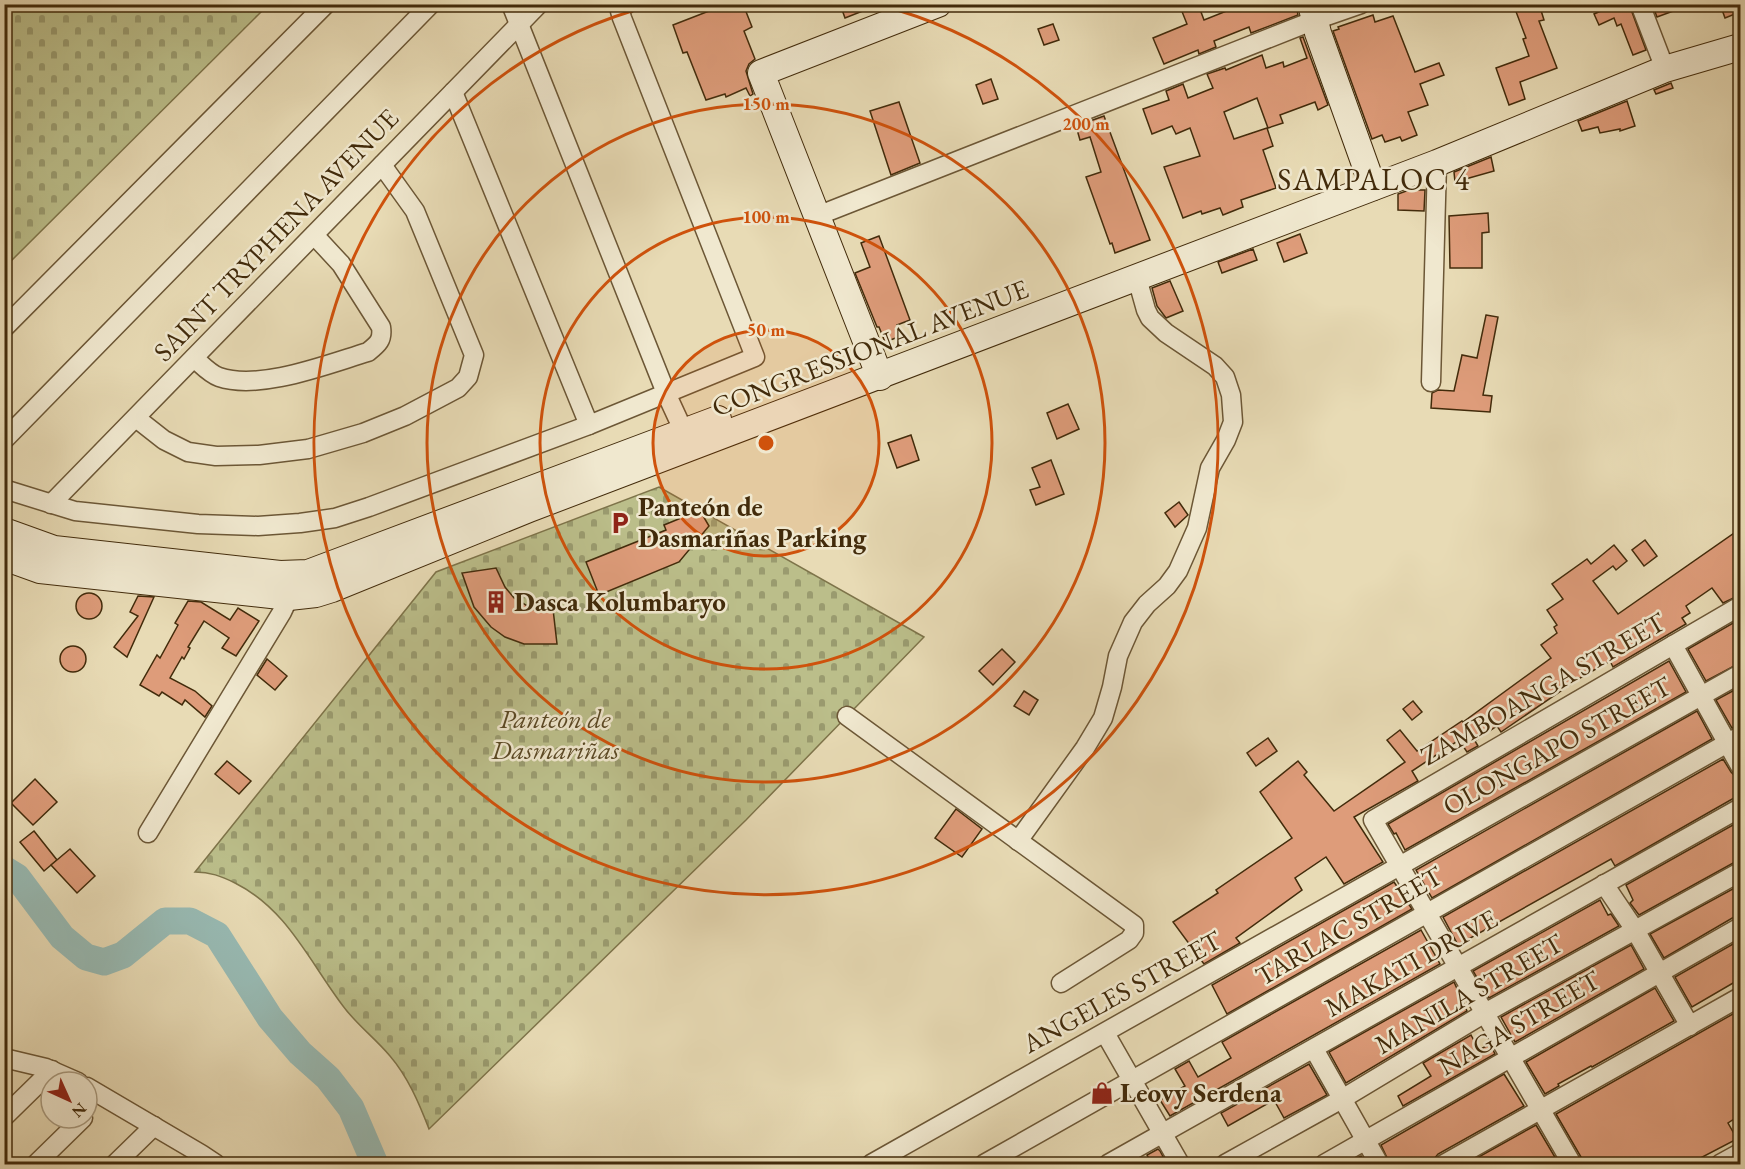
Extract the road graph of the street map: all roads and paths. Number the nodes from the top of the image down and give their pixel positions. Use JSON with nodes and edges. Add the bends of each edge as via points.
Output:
{"nodes":[{"id":1,"x":326,"y":4,"type":"edge"},
{"id":2,"x":432,"y":4,"type":"edge"},
{"id":3,"x":511,"y":4,"type":"edge"},
{"id":4,"x":539,"y":4,"type":"edge"},
{"id":5,"x":627,"y":4,"type":"edge"},
{"id":6,"x":938,"y":4,"type":"edge"},
{"id":7,"x":1361,"y":4,"type":"edge"},
{"id":8,"x":1640,"y":4,"type":"edge"},
{"id":9,"x":1313,"y":12,"type":"edge"},
{"id":10,"x":519,"y":24,"type":"junction"},
{"id":11,"x":1740,"y":32,"type":"edge"},
{"id":12,"x":1740,"y":47,"type":"edge"},
{"id":13,"x":1663,"y":64,"type":"junction"},
{"id":14,"x":453,"y":92,"type":"junction"},
{"id":15,"x":1437,"y":163,"type":"junction"},
{"id":16,"x":382,"y":165,"type":"junction"},
{"id":17,"x":1371,"y":179,"type":"junction"},
{"id":18,"x":817,"y":216,"type":"junction"},
{"id":19,"x":314,"y":235,"type":"junction"},
{"id":20,"x":1137,"y":278,"type":"junction"},
{"id":21,"x":4,"y":328,"type":"edge"},
{"id":22,"x":194,"y":358,"type":"junction"},
{"id":23,"x":877,"y":369,"type":"junction"},
{"id":24,"x":1431,"y":382,"type":"dead end"},
{"id":25,"x":666,"y":393,"type":"junction"},
{"id":26,"x":136,"y":418,"type":"junction"},
{"id":27,"x":589,"y":425,"type":"junction"},
{"id":28,"x":684,"y":432,"type":"junction"},
{"id":29,"x":4,"y":440,"type":"edge"},
{"id":30,"x":4,"y":489,"type":"edge"},
{"id":31,"x":51,"y":504,"type":"junction"},
{"id":32,"x":4,"y":531,"type":"edge"},
{"id":33,"x":4,"y":557,"type":"edge"},
{"id":34,"x":291,"y":586,"type":"junction"},
{"id":35,"x":1740,"y":606,"type":"edge"},
{"id":36,"x":1672,"y":645,"type":"junction"},
{"id":37,"x":1740,"y":674,"type":"edge"},
{"id":38,"x":1701,"y":696,"type":"junction"},
{"id":39,"x":847,"y":716,"type":"dead end"},
{"id":40,"x":1734,"y":739,"type":"edge"},
{"id":41,"x":1740,"y":766,"type":"edge"},
{"id":42,"x":1740,"y":808,"type":"edge"},
{"id":43,"x":148,"y":833,"type":"dead end"},
{"id":44,"x":1018,"y":841,"type":"junction"},
{"id":45,"x":1400,"y":866,"type":"junction"},
{"id":46,"x":1740,"y":872,"type":"edge"},
{"id":47,"x":1604,"y":884,"type":"junction"},
{"id":48,"x":1427,"y":913,"type":"junction"},
{"id":49,"x":1740,"y":927,"type":"edge"},
{"id":50,"x":1635,"y":930,"type":"junction"},
{"id":51,"x":1458,"y":968,"type":"junction"},
{"id":52,"x":1660,"y":973,"type":"junction"},
{"id":53,"x":1061,"y":982,"type":"dead end"},
{"id":54,"x":1740,"y":997,"type":"edge"},
{"id":55,"x":1485,"y":1013,"type":"junction"},
{"id":56,"x":1690,"y":1026,"type":"junction"},
{"id":57,"x":1105,"y":1033,"type":"junction"},
{"id":58,"x":1314,"y":1049,"type":"junction"},
{"id":59,"x":4,"y":1058,"type":"edge"},
{"id":60,"x":1511,"y":1058,"type":"junction"},
{"id":61,"x":52,"y":1070,"type":"edge"},
{"id":62,"x":1132,"y":1080,"type":"junction"},
{"id":63,"x":39,"y":1083,"type":"edge"},
{"id":64,"x":99,"y":1094,"type":"edge"},
{"id":65,"x":104,"y":1097,"type":"junction"},
{"id":66,"x":1342,"y":1099,"type":"junction"},
{"id":67,"x":99,"y":1102,"type":"edge"},
{"id":68,"x":1540,"y":1110,"type":"junction"},
{"id":69,"x":4,"y":1117,"type":"edge"},
{"id":70,"x":154,"y":1126,"type":"junction"},
{"id":71,"x":71,"y":1130,"type":"edge"},
{"id":72,"x":1162,"y":1134,"type":"junction"},
{"id":73,"x":1366,"y":1141,"type":"junction"},
{"id":74,"x":203,"y":1161,"type":"edge"},
{"id":75,"x":36,"y":1164,"type":"edge"},
{"id":76,"x":115,"y":1164,"type":"edge"},
{"id":77,"x":872,"y":1164,"type":"edge"},
{"id":78,"x":984,"y":1164,"type":"edge"},
{"id":79,"x":1108,"y":1164,"type":"edge"},
{"id":80,"x":1180,"y":1164,"type":"edge"},
{"id":81,"x":1225,"y":1164,"type":"edge"},
{"id":82,"x":1324,"y":1164,"type":"edge"},
{"id":83,"x":1379,"y":1164,"type":"edge"},
{"id":84,"x":1445,"y":1164,"type":"edge"},
{"id":85,"x":1572,"y":1164,"type":"edge"}],
"edges":[{"from":1,"to":21,"type":"street"},
{"from":2,"to":29,"type":"street"},
{"from":3,"to":10,"type":"street"},
{"from":4,"to":10,"type":"street","name":"SAINT TRYPHENA AVENUE"},
{"from":5,"to":25,"type":"street","via":[[621,8],[622,18],[755,357]]},
{"from":6,"to":18,"type":"main road","via":[[762,73]]},
{"from":7,"to":9,"type":"street"},
{"from":8,"to":13,"type":"street"},
{"from":9,"to":17,"type":"main road"},
{"from":9,"to":18,"type":"street"},
{"from":10,"to":14,"type":"street","name":"SAINT TRYPHENA AVENUE"},
{"from":10,"to":25,"type":"street"},
{"from":11,"to":13,"type":"main road","name":"CONGRESSIONAL AVENUE"},
{"from":12,"to":13,"type":"main road","name":"CONGRESSIONAL AVENUE"},
{"from":13,"to":15,"type":"main road","name":"CONGRESSIONAL AVENUE"},
{"from":13,"to":17,"type":"main road","name":"CONGRESSIONAL AVENUE"},
{"from":14,"to":16,"type":"street","name":"SAINT TRYPHENA AVENUE"},
{"from":14,"to":27,"type":"street"},
{"from":15,"to":17,"type":"main road","name":"CONGRESSIONAL AVENUE"},
{"from":15,"to":24,"type":"street"},
{"from":16,"to":19,"type":"street","name":"SAINT TRYPHENA AVENUE"},
{"from":16,"to":26,"type":"street","via":[[415,211],[474,355],[468,377],[458,388],[405,416],[363,432],[308,449],[259,455],[188,452],[164,440]]},
{"from":17,"to":20,"type":"main road","name":"CONGRESSIONAL AVENUE"},
{"from":17,"to":23,"type":"main road","name":"CONGRESSIONAL AVENUE"},
{"from":18,"to":23,"type":"main road"},
{"from":19,"to":22,"type":"street","name":"SAINT TRYPHENA AVENUE"},
{"from":19,"to":22,"type":"street","via":[[341,264],[381,327],[378,344],[368,352],[284,378],[235,381],[217,377]]},
{"from":20,"to":23,"type":"main road","name":"CONGRESSIONAL AVENUE"},
{"from":20,"to":44,"type":"street","via":[[1150,318],[1225,377],[1233,422],[1210,468],[1197,528],[1178,571],[1133,622],[1118,656],[1103,718]]},
{"from":22,"to":26,"type":"street","name":"SAINT TRYPHENA AVENUE"},
{"from":23,"to":28,"type":"main road","name":"CONGRESSIONAL AVENUE"},
{"from":23,"to":34,"type":"main road","name":"CONGRESSIONAL AVENUE","via":[[332,589],[316,594]]},
{"from":25,"to":27,"type":"street"},
{"from":25,"to":28,"type":"street"},
{"from":26,"to":31,"type":"street","name":"SAINT TRYPHENA AVENUE"},
{"from":27,"to":31,"type":"street","via":[[335,518],[258,526],[198,524],[75,511]]},
{"from":28,"to":34,"type":"main road","name":"CONGRESSIONAL AVENUE","via":[[324,569]]},
{"from":30,"to":31,"type":"street"},
{"from":32,"to":34,"type":"main road","name":"CONGRESSIONAL AVENUE","via":[[54,549]]},
{"from":33,"to":34,"type":"main road","name":"CONGRESSIONAL AVENUE","via":[[40,570]]},
{"from":34,"to":43,"type":"street"},
{"from":35,"to":36,"type":"street","name":"ZAMBOANGA STREET"},
{"from":36,"to":38,"type":"street"},
{"from":36,"to":45,"type":"street","name":"ZAMBOANGA STREET","via":[[1373,820]]},
{"from":37,"to":38,"type":"street","name":"OLONGAPO STREET"},
{"from":38,"to":40,"type":"street"},
{"from":38,"to":45,"type":"street","name":"OLONGAPO STREET"},
{"from":39,"to":44,"type":"street"},
{"from":40,"to":41,"type":"street"},
{"from":40,"to":48,"type":"street","name":"TARLAC STREET"},
{"from":42,"to":47,"type":"street","name":"MAKATI DRIVE"},
{"from":44,"to":53,"type":"street","via":[[1134,925],[1129,940]]},
{"from":45,"to":48,"type":"street"},
{"from":45,"to":57,"type":"street","name":"ANGELES STREET"},
{"from":46,"to":50,"type":"street","name":"MANILA STREET"},
{"from":47,"to":50,"type":"street"},
{"from":47,"to":51,"type":"street","name":"MAKATI DRIVE"},
{"from":48,"to":51,"type":"street"},
{"from":48,"to":62,"type":"street","name":"TARLAC STREET"},
{"from":49,"to":52,"type":"street","name":"NAGA STREET"},
{"from":50,"to":52,"type":"street"},
{"from":50,"to":55,"type":"street","name":"MANILA STREET"},
{"from":51,"to":55,"type":"street"},
{"from":51,"to":58,"type":"street","name":"MAKATI DRIVE"},
{"from":52,"to":56,"type":"street"},
{"from":52,"to":60,"type":"street","name":"NAGA STREET"},
{"from":54,"to":56,"type":"street"},
{"from":55,"to":60,"type":"street"},
{"from":55,"to":66,"type":"street","name":"MANILA STREET"},
{"from":56,"to":68,"type":"street"},
{"from":57,"to":62,"type":"street"},
{"from":57,"to":77,"type":"street","name":"ANGELES STREET"},
{"from":58,"to":66,"type":"street"},
{"from":58,"to":72,"type":"street","name":"MAKATI DRIVE"},
{"from":59,"to":61,"type":"street"},
{"from":60,"to":68,"type":"street"},
{"from":60,"to":73,"type":"street","name":"NAGA STREET"},
{"from":62,"to":72,"type":"street"},
{"from":62,"to":78,"type":"street","name":"TARLAC STREET"},
{"from":63,"to":69,"type":"street"},
{"from":64,"to":65,"type":"street"},
{"from":65,"to":67,"type":"street"},
{"from":65,"to":70,"type":"street"},
{"from":66,"to":73,"type":"street"},
{"from":66,"to":81,"type":"street","name":"MANILA STREET"},
{"from":68,"to":84,"type":"street"},
{"from":68,"to":85,"type":"street"},
{"from":70,"to":74,"type":"street"},
{"from":70,"to":76,"type":"street"},
{"from":71,"to":75,"type":"street"},
{"from":72,"to":79,"type":"street","name":"MAKATI DRIVE"},
{"from":72,"to":80,"type":"street"},
{"from":73,"to":82,"type":"street","name":"NAGA STREET"},
{"from":73,"to":83,"type":"street"}]}
